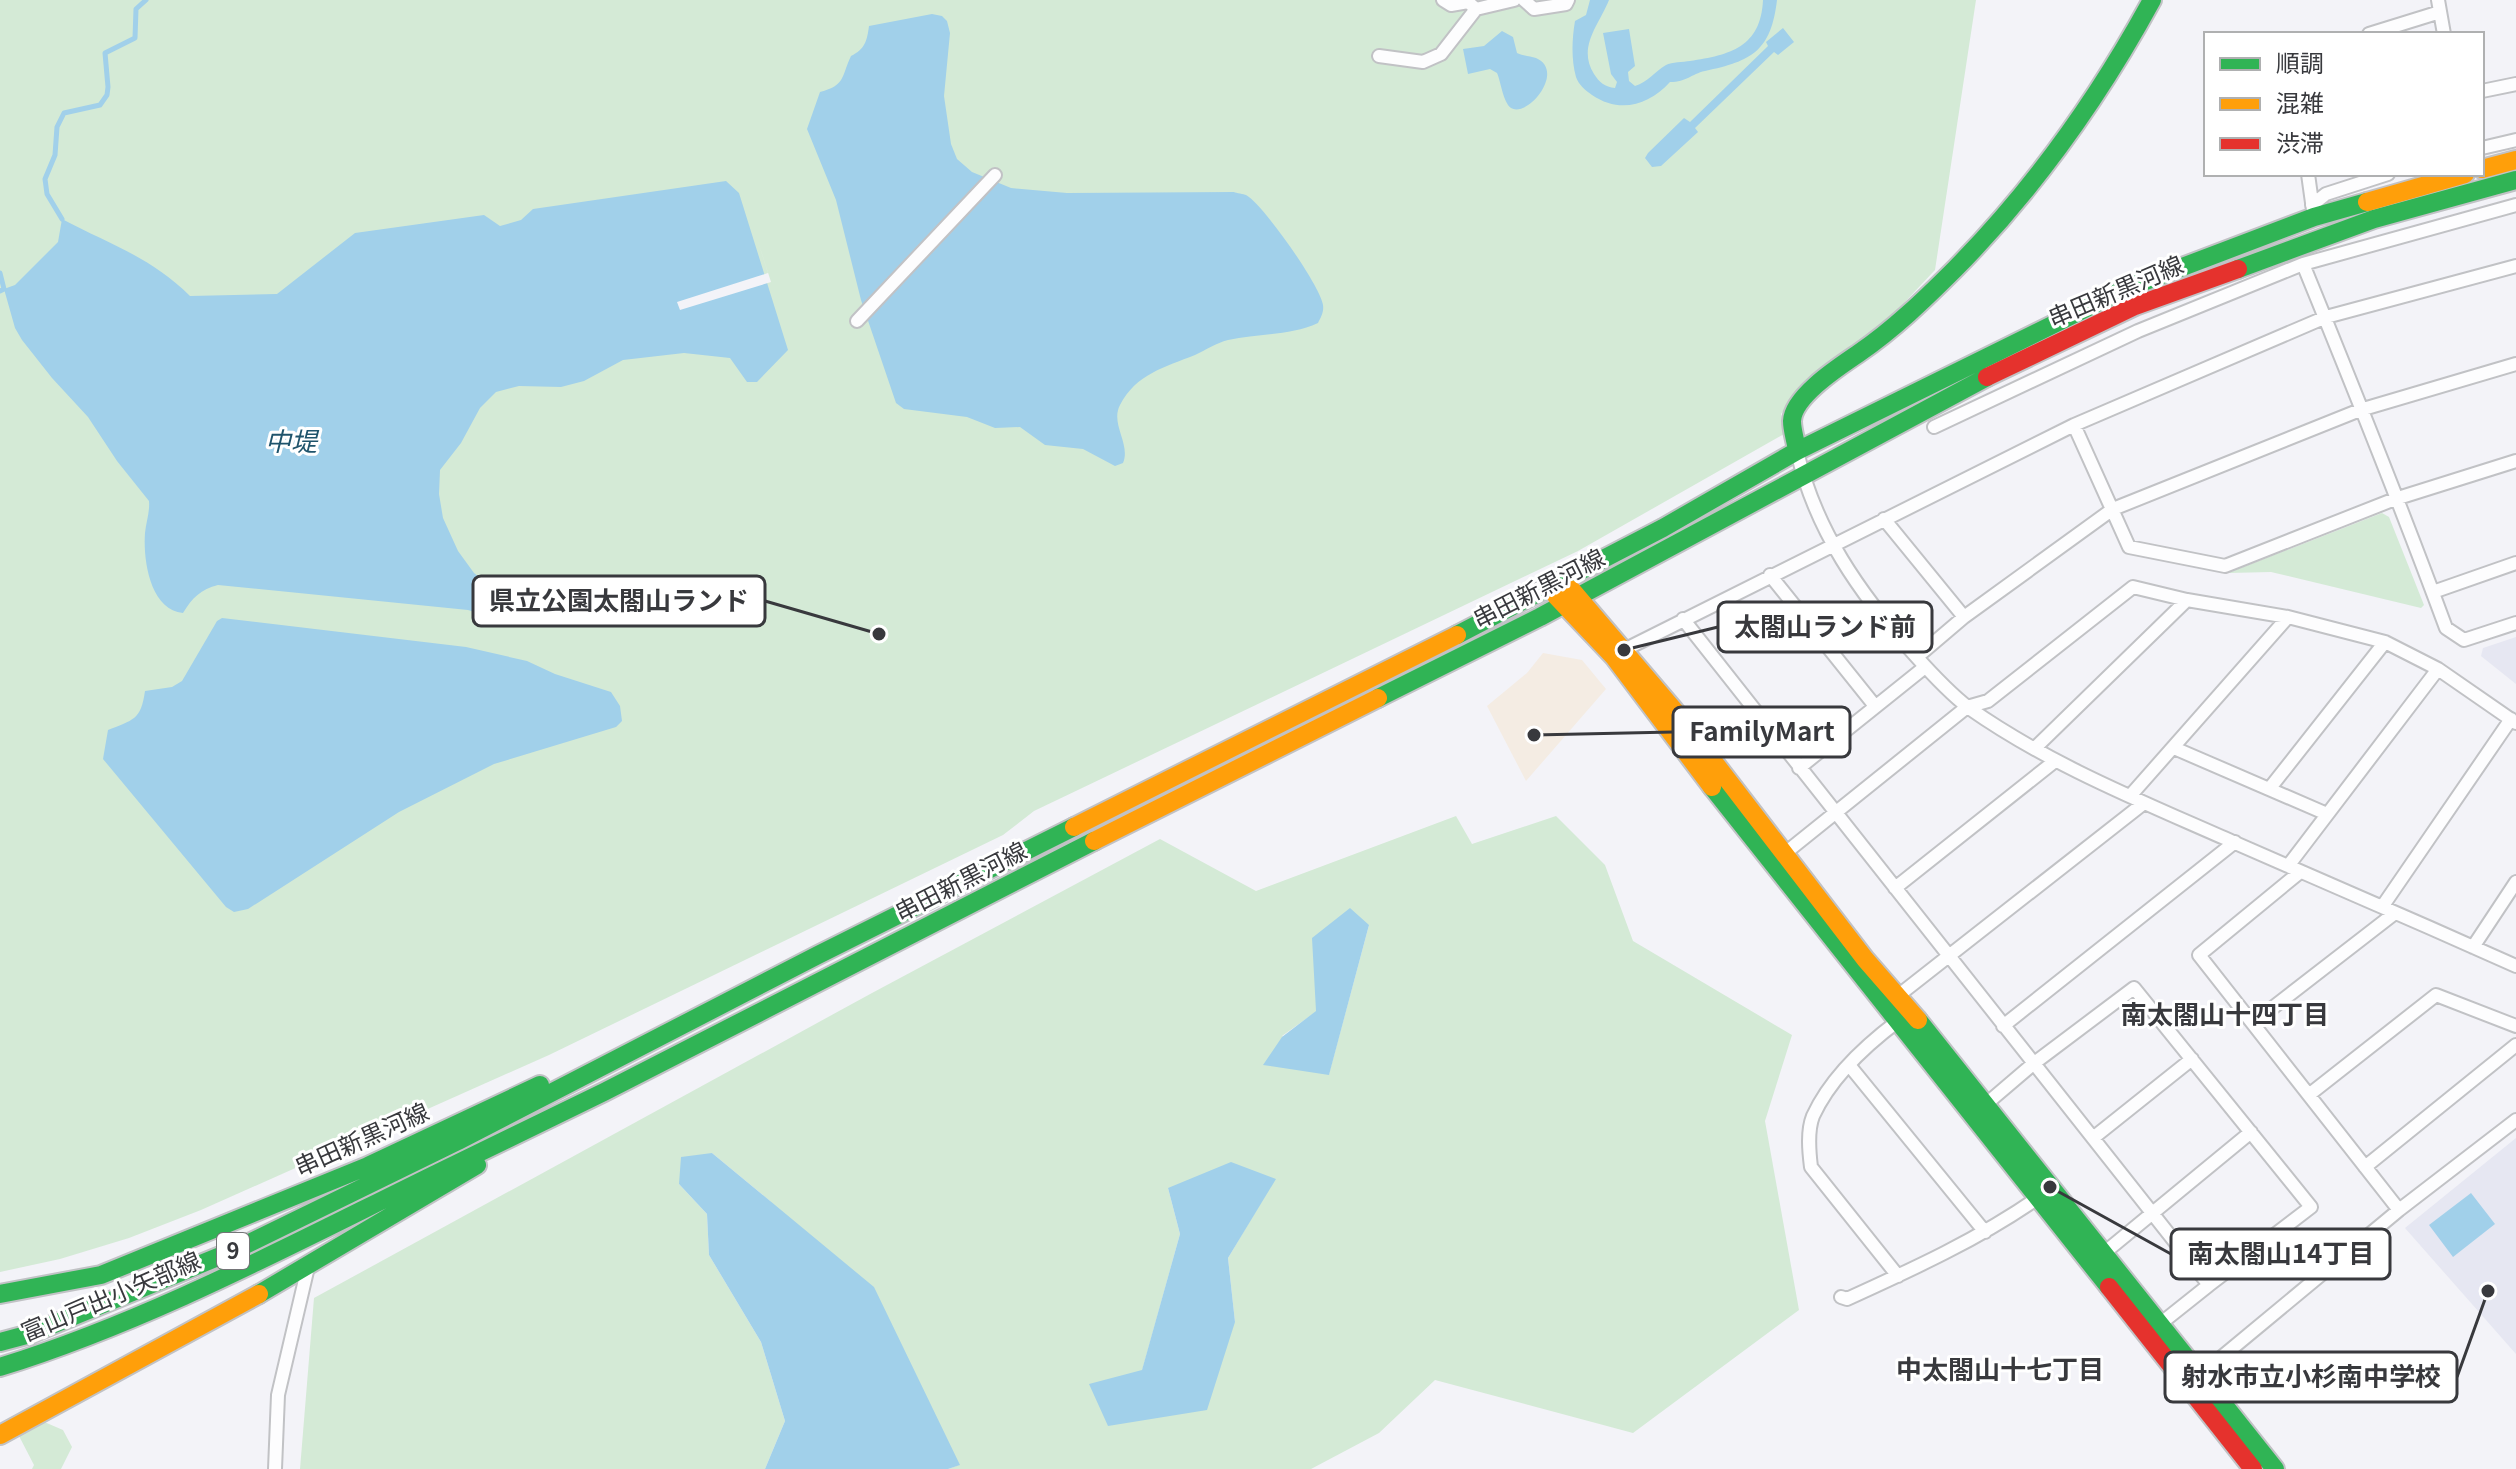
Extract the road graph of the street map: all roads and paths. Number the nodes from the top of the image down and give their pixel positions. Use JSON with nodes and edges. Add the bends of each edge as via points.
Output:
{"nodes":[{"id":1,"x":1443,"y":0,"type":"edge"},
{"id":2,"x":1514,"y":0,"type":"edge"},
{"id":3,"x":1524,"y":0,"type":"edge"},
{"id":4,"x":1568,"y":0,"type":"edge"},
{"id":5,"x":2152,"y":0,"type":"edge"},
{"id":6,"x":2439,"y":6,"type":"edge"},
{"id":7,"x":1476,"y":9,"type":"junction"},
{"id":8,"x":2374,"y":32,"type":"edge"},
{"id":9,"x":2444,"y":32,"type":"edge"},
{"id":10,"x":1379,"y":56,"type":"dead end"},
{"id":11,"x":2516,"y":84,"type":"edge"},
{"id":12,"x":2484,"y":91,"type":"edge"},
{"id":13,"x":2516,"y":140,"type":"edge"},
{"id":14,"x":2484,"y":148,"type":"edge"},
{"id":15,"x":2516,"y":160,"type":"edge"},
{"id":16,"x":2484,"y":168,"type":"edge"},
{"id":17,"x":995,"y":175,"type":"dead end"},
{"id":18,"x":2308,"y":176,"type":"edge"},
{"id":19,"x":2382,"y":176,"type":"edge"},
{"id":20,"x":2457,"y":176,"type":"edge"},
{"id":21,"x":2516,"y":180,"type":"edge"},
{"id":22,"x":2516,"y":205,"type":"edge"},
{"id":23,"x":2313,"y":211,"type":"junction"},
{"id":24,"x":2303,"y":264,"type":"junction"},
{"id":25,"x":2516,"y":266,"type":"edge"},
{"id":26,"x":2326,"y":317,"type":"junction"},
{"id":27,"x":857,"y":321,"type":"dead end"},
{"id":28,"x":2516,"y":364,"type":"edge"},
{"id":29,"x":2360,"y":410,"type":"junction"},
{"id":30,"x":2074,"y":425,"type":"junction"},
{"id":31,"x":1934,"y":427,"type":"dead end"},
{"id":32,"x":1797,"y":451,"type":"junction"},
{"id":33,"x":2516,"y":461,"type":"edge"},
{"id":34,"x":1802,"y":477,"type":"junction"},
{"id":35,"x":2395,"y":499,"type":"junction"},
{"id":36,"x":2113,"y":509,"type":"junction"},
{"id":37,"x":1884,"y":519,"type":"junction"},
{"id":38,"x":1832,"y":545,"type":"junction"},
{"id":39,"x":2516,"y":563,"type":"edge"},
{"id":40,"x":1770,"y":575,"type":"junction"},
{"id":41,"x":1556,"y":585,"type":"junction"},
{"id":42,"x":2433,"y":592,"type":"junction"},
{"id":43,"x":1570,"y":600,"type":"junction"},
{"id":44,"x":2187,"y":600,"type":"junction"},
{"id":45,"x":1964,"y":617,"type":"junction"},
{"id":46,"x":2288,"y":617,"type":"junction"},
{"id":47,"x":1683,"y":619,"type":"junction"},
{"id":48,"x":2516,"y":623,"type":"edge"},
{"id":49,"x":2385,"y":642,"type":"junction"},
{"id":50,"x":1624,"y":650,"type":"junction"},
{"id":51,"x":1921,"y":662,"type":"junction"},
{"id":52,"x":2438,"y":669,"type":"junction"},
{"id":53,"x":1875,"y":706,"type":"junction"},
{"id":54,"x":1967,"y":707,"type":"junction"},
{"id":55,"x":2514,"y":721,"type":"edge"},
{"id":56,"x":2035,"y":748,"type":"junction"},
{"id":57,"x":2174,"y":748,"type":"junction"},
{"id":58,"x":2055,"y":761,"type":"junction"},
{"id":59,"x":1799,"y":768,"type":"junction"},
{"id":60,"x":2270,"y":788,"type":"junction"},
{"id":61,"x":2130,"y":796,"type":"junction"},
{"id":62,"x":2144,"y":803,"type":"junction"},
{"id":63,"x":1744,"y":814,"type":"junction"},
{"id":64,"x":1835,"y":814,"type":"junction"},
{"id":65,"x":2327,"y":814,"type":"junction"},
{"id":66,"x":2235,"y":842,"type":"junction"},
{"id":67,"x":1784,"y":854,"type":"junction"},
{"id":68,"x":2288,"y":866,"type":"junction"},
{"id":69,"x":2300,"y":872,"type":"junction"},
{"id":70,"x":2516,"y":882,"type":"edge"},
{"id":71,"x":1895,"y":888,"type":"junction"},
{"id":72,"x":2511,"y":901,"type":"edge"},
{"id":73,"x":2382,"y":907,"type":"junction"},
{"id":74,"x":2395,"y":913,"type":"junction"},
{"id":75,"x":2473,"y":947,"type":"junction"},
{"id":76,"x":818,"y":955,"type":"junction"},
{"id":77,"x":1948,"y":957,"type":"junction"},
{"id":78,"x":2516,"y":966,"type":"edge"},
{"id":79,"x":1899,"y":995,"type":"junction"},
{"id":80,"x":1898,"y":1021,"type":"junction"},
{"id":81,"x":2253,"y":1023,"type":"junction"},
{"id":82,"x":2003,"y":1026,"type":"junction"},
{"id":83,"x":2516,"y":1026,"type":"edge"},
{"id":84,"x":2516,"y":1045,"type":"edge"},
{"id":85,"x":2192,"y":1059,"type":"junction"},
{"id":86,"x":2033,"y":1064,"type":"junction"},
{"id":87,"x":1849,"y":1065,"type":"junction"},
{"id":88,"x":604,"y":1092,"type":"junction"},
{"id":89,"x":2310,"y":1094,"type":"junction"},
{"id":90,"x":1985,"y":1105,"type":"junction"},
{"id":91,"x":2516,"y":1120,"type":"edge"},
{"id":92,"x":2251,"y":1132,"type":"junction"},
{"id":93,"x":2093,"y":1138,"type":"junction"},
{"id":94,"x":458,"y":1141,"type":"joint"},
{"id":95,"x":456,"y":1164,"type":"joint"},
{"id":96,"x":2365,"y":1167,"type":"junction"},
{"id":97,"x":2039,"y":1197,"type":"junction"},
{"id":98,"x":2399,"y":1210,"type":"junction"},
{"id":99,"x":2152,"y":1213,"type":"junction"},
{"id":100,"x":1985,"y":1232,"type":"junction"},
{"id":101,"x":2104,"y":1253,"type":"junction"},
{"id":102,"x":308,"y":1267,"type":"junction"},
{"id":103,"x":1898,"y":1276,"type":"junction"},
{"id":104,"x":2209,"y":1285,"type":"junction"},
{"id":105,"x":0,"y":1294,"type":"edge"},
{"id":106,"x":1841,"y":1297,"type":"dead end"},
{"id":107,"x":2160,"y":1324,"type":"junction"},
{"id":108,"x":0,"y":1342,"type":"edge"},
{"id":109,"x":0,"y":1367,"type":"edge"},
{"id":110,"x":2200,"y":1375,"type":"junction"},
{"id":111,"x":0,"y":1435,"type":"edge"},
{"id":112,"x":275,"y":1469,"type":"edge"},
{"id":113,"x":2253,"y":1469,"type":"edge"},
{"id":114,"x":2275,"y":1469,"type":"edge"}],
"edges":[{"from":1,"to":7,"type":"street","via":[[1451,5],[1468,2]]},
{"from":2,"to":7,"type":"street"},
{"from":3,"to":4,"type":"street","via":[[1534,9]]},
{"from":5,"to":32,"type":"main road","via":[[2123,57],[2060,151],[2005,218],[1895,326],[1808,393],[1792,418]]},
{"from":6,"to":8,"type":"street"},
{"from":6,"to":9,"type":"street"},
{"from":7,"to":10,"type":"street","via":[[1441,54],[1423,62]]},
{"from":11,"to":12,"type":"street"},
{"from":13,"to":14,"type":"street"},
{"from":15,"to":16,"type":"main road"},
{"from":17,"to":27,"type":"street"},
{"from":18,"to":23,"type":"street"},
{"from":19,"to":23,"type":"street","via":[[2326,194]]},
{"from":20,"to":23,"type":"main road","name":"串田新黒河線"},
{"from":21,"to":34,"type":"main road","name":"串田新黒河線","via":[[2374,219],[2135,306],[2010,365]]},
{"from":22,"to":24,"type":"street"},
{"from":23,"to":32,"type":"main road","name":"串田新黒河線","via":[[2127,288]]},
{"from":24,"to":26,"type":"street"},
{"from":24,"to":31,"type":"street","via":[[2138,331]]},
{"from":25,"to":26,"type":"street"},
{"from":26,"to":29,"type":"street"},
{"from":26,"to":30,"type":"street"},
{"from":28,"to":29,"type":"street"},
{"from":29,"to":35,"type":"street"},
{"from":29,"to":36,"type":"street"},
{"from":30,"to":36,"type":"street"},
{"from":30,"to":37,"type":"street"},
{"from":32,"to":34,"type":"street"},
{"from":32,"to":41,"type":"main road","name":"串田新黒河線"},
{"from":33,"to":35,"type":"street"},
{"from":34,"to":38,"type":"street"},
{"from":34,"to":43,"type":"main road","name":"串田新黒河線"},
{"from":35,"to":36,"type":"street","via":[[2225,566],[2129,547]]},
{"from":35,"to":42,"type":"street"},
{"from":36,"to":45,"type":"street"},
{"from":37,"to":38,"type":"street"},
{"from":37,"to":45,"type":"street"},
{"from":38,"to":40,"type":"street"},
{"from":38,"to":51,"type":"street","via":[[1873,608]]},
{"from":39,"to":42,"type":"street"},
{"from":40,"to":47,"type":"street"},
{"from":40,"to":53,"type":"street"},
{"from":41,"to":43,"type":"main road"},
{"from":41,"to":76,"type":"main road","name":"串田新黒河線"},
{"from":42,"to":48,"type":"street","via":[[2446,628],[2464,640]]},
{"from":43,"to":50,"type":"main road"},
{"from":43,"to":63,"type":"main road"},
{"from":43,"to":88,"type":"main road","name":"串田新黒河線"},
{"from":44,"to":46,"type":"street"},
{"from":44,"to":54,"type":"street","via":[[2133,587],[1988,701]]},
{"from":44,"to":56,"type":"street"},
{"from":45,"to":51,"type":"street"},
{"from":46,"to":49,"type":"street"},
{"from":46,"to":57,"type":"street"},
{"from":47,"to":50,"type":"street"},
{"from":47,"to":59,"type":"street"},
{"from":49,"to":52,"type":"street"},
{"from":49,"to":60,"type":"street"},
{"from":50,"to":63,"type":"main road","via":[[1674,710]]},
{"from":51,"to":53,"type":"street"},
{"from":51,"to":54,"type":"street"},
{"from":52,"to":55,"type":"street"},
{"from":52,"to":65,"type":"street"},
{"from":53,"to":59,"type":"street"},
{"from":54,"to":56,"type":"street"},
{"from":54,"to":64,"type":"street"},
{"from":55,"to":73,"type":"street"},
{"from":56,"to":58,"type":"street"},
{"from":57,"to":60,"type":"street"},
{"from":57,"to":61,"type":"street"},
{"from":58,"to":61,"type":"street"},
{"from":58,"to":71,"type":"street"},
{"from":59,"to":64,"type":"street"},
{"from":60,"to":65,"type":"street"},
{"from":61,"to":62,"type":"street"},
{"from":62,"to":66,"type":"street"},
{"from":62,"to":77,"type":"street"},
{"from":63,"to":67,"type":"main road"},
{"from":63,"to":80,"type":"main road"},
{"from":64,"to":67,"type":"street"},
{"from":64,"to":71,"type":"street"},
{"from":65,"to":68,"type":"street"},
{"from":66,"to":68,"type":"street"},
{"from":66,"to":82,"type":"street"},
{"from":67,"to":79,"type":"main road"},
{"from":68,"to":69,"type":"street"},
{"from":69,"to":73,"type":"street"},
{"from":69,"to":81,"type":"street","via":[[2199,955]]},
{"from":70,"to":72,"type":"street"},
{"from":71,"to":77,"type":"street"},
{"from":72,"to":75,"type":"street"},
{"from":73,"to":74,"type":"street"},
{"from":74,"to":75,"type":"street"},
{"from":74,"to":81,"type":"street"},
{"from":75,"to":78,"type":"street"},
{"from":76,"to":94,"type":"main road","name":"串田新黒河線"},
{"from":76,"to":105,"type":"main road","name":"串田新黒河線","via":[[368,1166],[101,1275]]},
{"from":77,"to":79,"type":"street"},
{"from":77,"to":82,"type":"street"},
{"from":79,"to":90,"type":"main road"},
{"from":80,"to":87,"type":"street"},
{"from":80,"to":97,"type":"main road"},
{"from":81,"to":89,"type":"street"},
{"from":82,"to":86,"type":"street"},
{"from":83,"to":89,"type":"street","via":[[2436,995]]},
{"from":84,"to":96,"type":"street"},
{"from":85,"to":86,"type":"street","via":[[2134,988]]},
{"from":85,"to":92,"type":"street"},
{"from":85,"to":93,"type":"street"},
{"from":86,"to":90,"type":"street"},
{"from":86,"to":93,"type":"street"},
{"from":87,"to":100,"type":"street"},
{"from":87,"to":103,"type":"street","via":[[1812,1118],[1811,1167]]},
{"from":88,"to":95,"type":"main road","name":"串田新黒河線"},
{"from":88,"to":102,"type":"main road","name":"串田新黒河線"},
{"from":89,"to":96,"type":"street"},
{"from":90,"to":101,"type":"main road"},
{"from":91,"to":98,"type":"street"},
{"from":92,"to":99,"type":"street"},
{"from":92,"to":104,"type":"street","via":[[2311,1207]]},
{"from":93,"to":99,"type":"street"},
{"from":94,"to":108,"type":"main road","name":"富山戸出小矢部線","number":"9","via":[[235,1250]]},
{"from":95,"to":109,"type":"main road","name":"富山戸出小矢部線","number":"9","via":[[128,1321]]},
{"from":96,"to":98,"type":"street"},
{"from":97,"to":100,"type":"street"},
{"from":97,"to":113,"type":"main road"},
{"from":98,"to":110,"type":"street"},
{"from":99,"to":101,"type":"street"},
{"from":99,"to":104,"type":"street"},
{"from":100,"to":103,"type":"street"},
{"from":101,"to":107,"type":"main road"},
{"from":102,"to":111,"type":"main road","name":"串田新黒河線"},
{"from":102,"to":112,"type":"street","via":[[278,1395]]},
{"from":103,"to":106,"type":"street"},
{"from":104,"to":107,"type":"street"},
{"from":107,"to":110,"type":"main road"},
{"from":110,"to":114,"type":"main road"}]}
